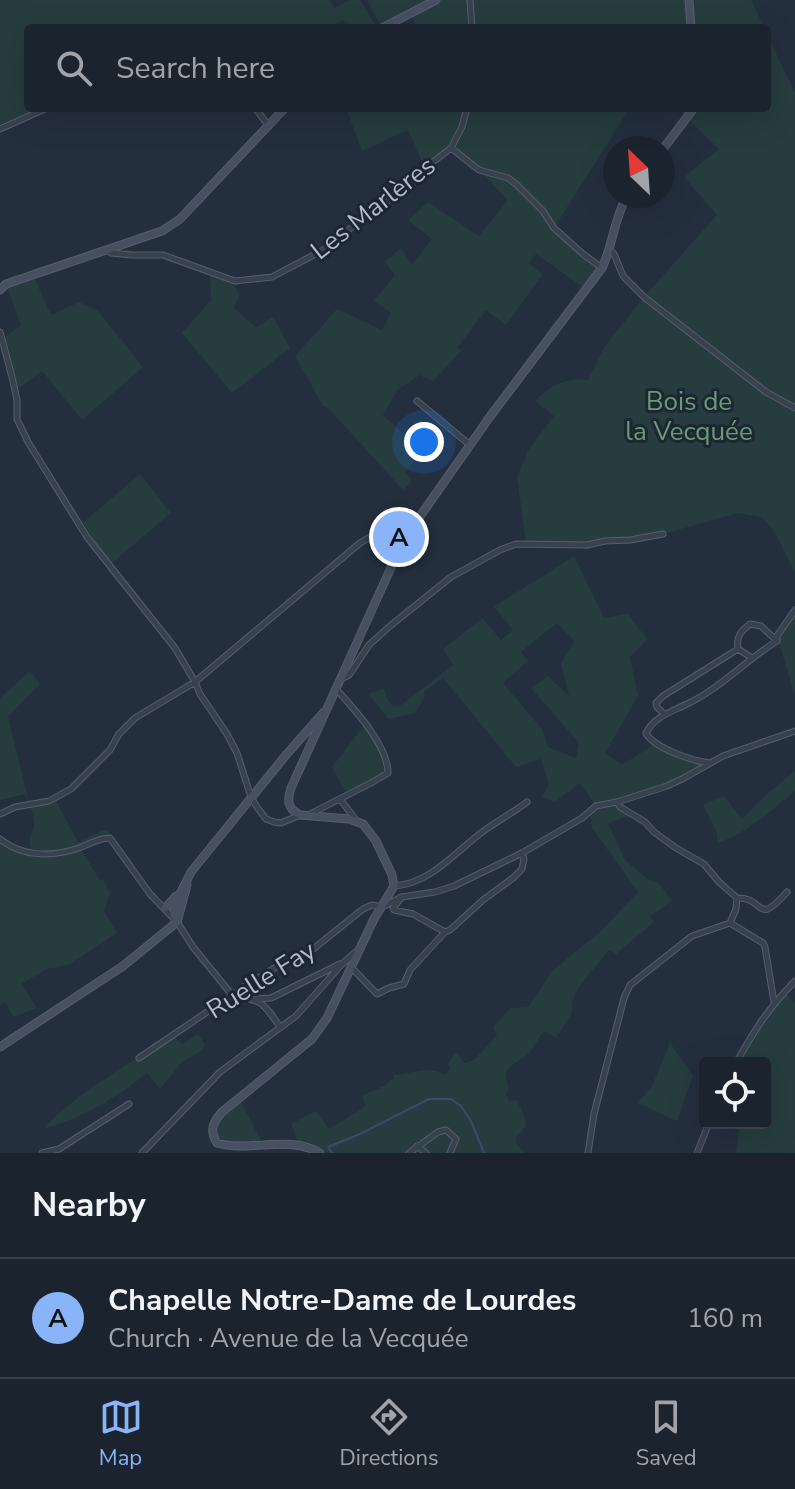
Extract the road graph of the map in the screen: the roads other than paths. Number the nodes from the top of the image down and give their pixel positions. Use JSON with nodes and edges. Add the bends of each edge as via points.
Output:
{"nodes":[{"id":1,"x":436,"y":0,"type":"edge"},
{"id":2,"x":470,"y":0,"type":"edge"},
{"id":3,"x":689,"y":0,"type":"edge"},
{"id":4,"x":390,"y":24,"type":"edge"},
{"id":5,"x":472,"y":24,"type":"edge"},
{"id":6,"x":691,"y":24,"type":"edge"},
{"id":7,"x":38,"y":112,"type":"edge"},
{"id":8,"x":258,"y":112,"type":"edge"},
{"id":9,"x":281,"y":112,"type":"edge"},
{"id":10,"x":466,"y":112,"type":"edge"},
{"id":11,"x":691,"y":112,"type":"edge"},
{"id":12,"x":269,"y":126,"type":"junction"},
{"id":13,"x":0,"y":129,"type":"edge"},
{"id":14,"x":673,"y":136,"type":"edge"},
{"id":15,"x":451,"y":148,"type":"junction"},
{"id":16,"x":620,"y":208,"type":"edge"},
{"id":17,"x":106,"y":250,"type":"junction"},
{"id":18,"x":610,"y":250,"type":"junction"},
{"id":19,"x":602,"y":268,"type":"junction"},
{"id":20,"x":2,"y":286,"type":"edge"},
{"id":21,"x":0,"y":332,"type":"edge"},
{"id":22,"x":417,"y":401,"type":"dead end"},
{"id":23,"x":795,"y":408,"type":"edge"},
{"id":24,"x":470,"y":445,"type":"junction"},
{"id":25,"x":415,"y":524,"type":"junction"},
{"id":26,"x":663,"y":534,"type":"dead end"},
{"id":27,"x":795,"y":610,"type":"edge"},
{"id":28,"x":777,"y":641,"type":"junction"},
{"id":29,"x":738,"y":649,"type":"junction"},
{"id":30,"x":752,"y":658,"type":"junction"},
{"id":31,"x":340,"y":680,"type":"junction"},
{"id":32,"x":195,"y":682,"type":"junction"},
{"id":33,"x":336,"y":689,"type":"junction"},
{"id":34,"x":325,"y":712,"type":"junction"},
{"id":35,"x":664,"y":714,"type":"junction"},
{"id":36,"x":795,"y":731,"type":"edge"},
{"id":37,"x":710,"y":763,"type":"junction"},
{"id":38,"x":251,"y":797,"type":"junction"},
{"id":39,"x":340,"y":799,"type":"junction"},
{"id":40,"x":527,"y":802,"type":"dead end"},
{"id":41,"x":617,"y":802,"type":"junction"},
{"id":42,"x":0,"y":814,"type":"edge"},
{"id":43,"x":304,"y":815,"type":"junction"},
{"id":44,"x":356,"y":820,"type":"junction"},
{"id":45,"x":0,"y":839,"type":"edge"},
{"id":46,"x":522,"y":853,"type":"junction"},
{"id":47,"x":191,"y":872,"type":"junction"},
{"id":48,"x":394,"y":886,"type":"junction"},
{"id":49,"x":180,"y":892,"type":"junction"},
{"id":50,"x":787,"y":892,"type":"dead end"},
{"id":51,"x":402,"y":897,"type":"junction"},
{"id":52,"x":737,"y":898,"type":"junction"},
{"id":53,"x":382,"y":907,"type":"junction"},
{"id":54,"x":165,"y":908,"type":"junction"},
{"id":55,"x":177,"y":922,"type":"junction"},
{"id":56,"x":730,"y":923,"type":"junction"},
{"id":57,"x":445,"y":932,"type":"junction"},
{"id":58,"x":346,"y":965,"type":"junction"},
{"id":59,"x":795,"y":981,"type":"edge"},
{"id":60,"x":232,"y":995,"type":"junction"},
{"id":61,"x":253,"y":999,"type":"junction"},
{"id":62,"x":774,"y":1002,"type":"junction"},
{"id":63,"x":280,"y":1027,"type":"junction"},
{"id":64,"x":0,"y":1047,"type":"edge"},
{"id":65,"x":739,"y":1057,"type":"edge"},
{"id":66,"x":139,"y":1058,"type":"dead end"},
{"id":67,"x":129,"y":1104,"type":"dead end"},
{"id":68,"x":707,"y":1129,"type":"edge"},
{"id":69,"x":417,"y":1146,"type":"junction"},
{"id":70,"x":42,"y":1153,"type":"edge"},
{"id":71,"x":142,"y":1153,"type":"edge"},
{"id":72,"x":243,"y":1153,"type":"edge"},
{"id":73,"x":320,"y":1153,"type":"edge"},
{"id":74,"x":409,"y":1153,"type":"edge"},
{"id":75,"x":426,"y":1153,"type":"edge"},
{"id":76,"x":450,"y":1153,"type":"edge"},
{"id":77,"x":588,"y":1153,"type":"edge"},
{"id":78,"x":697,"y":1153,"type":"edge"}],
"edges":[{"from":1,"to":4,"type":"main road"},
{"from":2,"to":5,"type":"street"},
{"from":3,"to":6,"type":"main road"},
{"from":7,"to":13,"type":"street"},
{"from":8,"to":12,"type":"street"},
{"from":9,"to":12,"type":"main road"},
{"from":10,"to":15,"type":"street"},
{"from":11,"to":14,"type":"main road"},
{"from":12,"to":17,"type":"main road","via":[[176,223]]},
{"from":15,"to":17,"type":"street","name":"Les Marlères","via":[[327,248],[272,277],[235,281],[163,255]]},
{"from":15,"to":19,"type":"street","name":"Les Marlères","via":[[479,170],[516,184],[554,228]]},
{"from":16,"to":18,"type":"main road"},
{"from":17,"to":20,"type":"main road"},
{"from":18,"to":19,"type":"main road"},
{"from":18,"to":23,"type":"street","via":[[623,276],[644,297],[766,392]]},
{"from":19,"to":24,"type":"main road"},
{"from":21,"to":32,"type":"street","via":[[17,419],[28,442],[87,537],[175,648]]},
{"from":22,"to":24,"type":"street"},
{"from":24,"to":25,"type":"main road"},
{"from":25,"to":31,"type":"main road"},
{"from":25,"to":32,"type":"street","via":[[379,531],[360,543]]},
{"from":26,"to":31,"type":"street","via":[[587,545],[516,544],[500,550],[451,577],[390,626]]},
{"from":27,"to":28,"type":"street"},
{"from":28,"to":29,"type":"street","via":[[761,626],[750,624],[741,631]]},
{"from":28,"to":30,"type":"street"},
{"from":29,"to":30,"type":"street"},
{"from":29,"to":35,"type":"street","via":[[663,696],[656,703]]},
{"from":30,"to":35,"type":"street","via":[[710,692]]},
{"from":31,"to":33,"type":"main road"},
{"from":32,"to":38,"type":"street","via":[[237,753]]},
{"from":32,"to":42,"type":"street","via":[[135,718],[71,789],[49,801]]},
{"from":33,"to":34,"type":"main road"},
{"from":33,"to":39,"type":"street","via":[[372,733],[389,768],[388,774]]},
{"from":34,"to":38,"type":"main road"},
{"from":34,"to":43,"type":"main road","via":[[288,798],[293,811]]},
{"from":35,"to":37,"type":"street","via":[[650,726],[647,737]]},
{"from":36,"to":37,"type":"street"},
{"from":37,"to":41,"type":"street","via":[[667,786]]},
{"from":38,"to":43,"type":"street","via":[[266,819],[281,823]]},
{"from":38,"to":47,"type":"main road"},
{"from":39,"to":43,"type":"street"},
{"from":39,"to":44,"type":"street"},
{"from":40,"to":48,"type":"street","via":[[426,877]]},
{"from":41,"to":46,"type":"street","name":"Ruelle Fay","via":[[596,806]]},
{"from":41,"to":52,"type":"street","via":[[704,864]]},
{"from":43,"to":44,"type":"main road"},
{"from":44,"to":48,"type":"main road","via":[[376,841]]},
{"from":45,"to":54,"type":"street","via":[[11,848],[40,855],[110,838]]},
{"from":46,"to":51,"type":"street","name":"Ruelle Fay","via":[[452,887]]},
{"from":46,"to":57,"type":"street","via":[[522,869]]},
{"from":47,"to":49,"type":"main road"},
{"from":47,"to":55,"type":"main road"},
{"from":48,"to":53,"type":"main road"},
{"from":49,"to":54,"type":"main road"},
{"from":49,"to":55,"type":"main road"},
{"from":50,"to":52,"type":"street","via":[[767,910]]},
{"from":51,"to":53,"type":"street","name":"Ruelle Fay"},
{"from":51,"to":57,"type":"street","via":[[394,910]]},
{"from":52,"to":56,"type":"street"},
{"from":53,"to":58,"type":"main road","via":[[361,949]]},
{"from":53,"to":60,"type":"street","name":"Ruelle Fay","via":[[363,909],[310,951]]},
{"from":54,"to":55,"type":"street"},
{"from":55,"to":60,"type":"street"},
{"from":55,"to":64,"type":"main road","via":[[123,966]]},
{"from":56,"to":62,"type":"street","via":[[765,947]]},
{"from":56,"to":77,"type":"street","via":[[692,936],[630,985]]},
{"from":57,"to":58,"type":"street","via":[[404,984],[382,993],[373,992]]},
{"from":58,"to":61,"type":"street","via":[[271,998]]},
{"from":58,"to":63,"type":"street"},
{"from":58,"to":72,"type":"main road","via":[[327,1018],[312,1039],[214,1120],[217,1143]]},
{"from":59,"to":62,"type":"street"},
{"from":60,"to":61,"type":"street"},
{"from":60,"to":66,"type":"street","name":"Ruelle Fay"},
{"from":61,"to":63,"type":"street"},
{"from":62,"to":65,"type":"street"},
{"from":63,"to":71,"type":"street","via":[[220,1072]]},
{"from":67,"to":70,"type":"street","via":[[59,1149]]},
{"from":68,"to":78,"type":"street"},
{"from":69,"to":74,"type":"street"},
{"from":69,"to":75,"type":"street"},
{"from":69,"to":76,"type":"street","via":[[446,1130],[456,1139]]},
{"from":72,"to":73,"type":"main road","via":[[299,1146]]}]}
